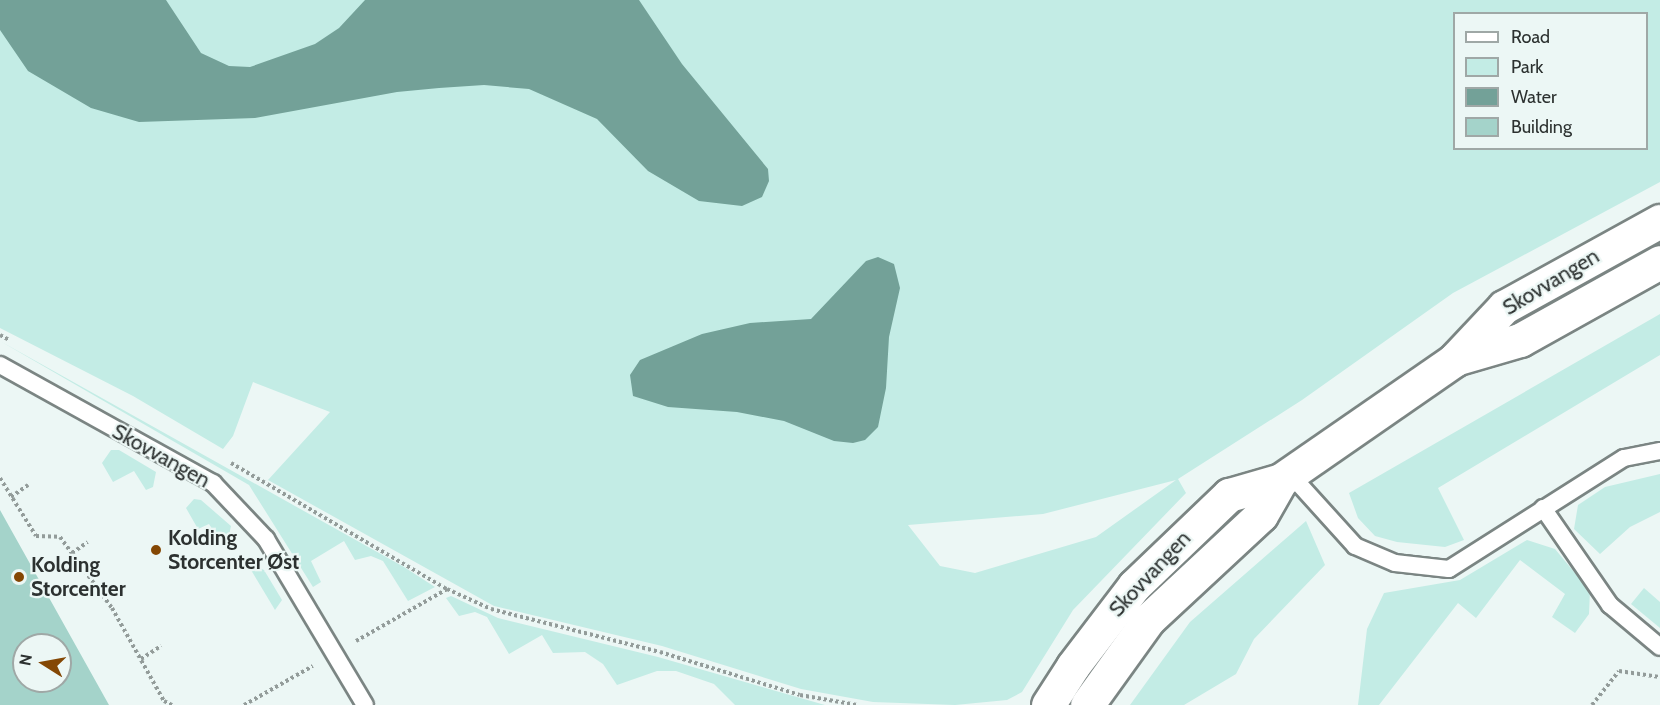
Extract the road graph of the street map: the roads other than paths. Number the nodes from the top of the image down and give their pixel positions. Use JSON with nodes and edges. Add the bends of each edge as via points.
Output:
{"nodes":[{"id":1,"x":1660,"y":221,"type":"edge"},
{"id":2,"x":1660,"y":262,"type":"edge"},
{"id":3,"x":1454,"y":360,"type":"junction"},
{"id":4,"x":0,"y":365,"type":"edge"},
{"id":5,"x":1660,"y":451,"type":"edge"},
{"id":6,"x":1286,"y":477,"type":"junction"},
{"id":7,"x":1543,"y":508,"type":"junction"},
{"id":8,"x":1660,"y":647,"type":"edge"},
{"id":9,"x":365,"y":705,"type":"edge"},
{"id":10,"x":1048,"y":705,"type":"edge"},
{"id":11,"x":1087,"y":705,"type":"edge"}],
"edges":[{"from":1,"to":3,"type":"street","name":"Skovvangen","via":[[1504,307]]},
{"from":2,"to":3,"type":"street","name":"Skovvangen","via":[[1520,340]]},
{"from":3,"to":6,"type":"street","name":"Skovvangen"},
{"from":4,"to":9,"type":"lane","name":"Skovvangen","via":[[213,483],[266,539]]},
{"from":5,"to":7,"type":"lane","via":[[1624,458]]},
{"from":6,"to":7,"type":"lane","via":[[1355,546],[1395,563],[1421,568],[1449,569]]},
{"from":6,"to":10,"type":"street","name":"Skovvangen","via":[[1229,495],[1164,554],[1104,622]]},
{"from":6,"to":11,"type":"street","name":"Skovvangen","via":[[1261,515],[1148,620]]},
{"from":7,"to":8,"type":"lane","via":[[1610,605]]}]}
